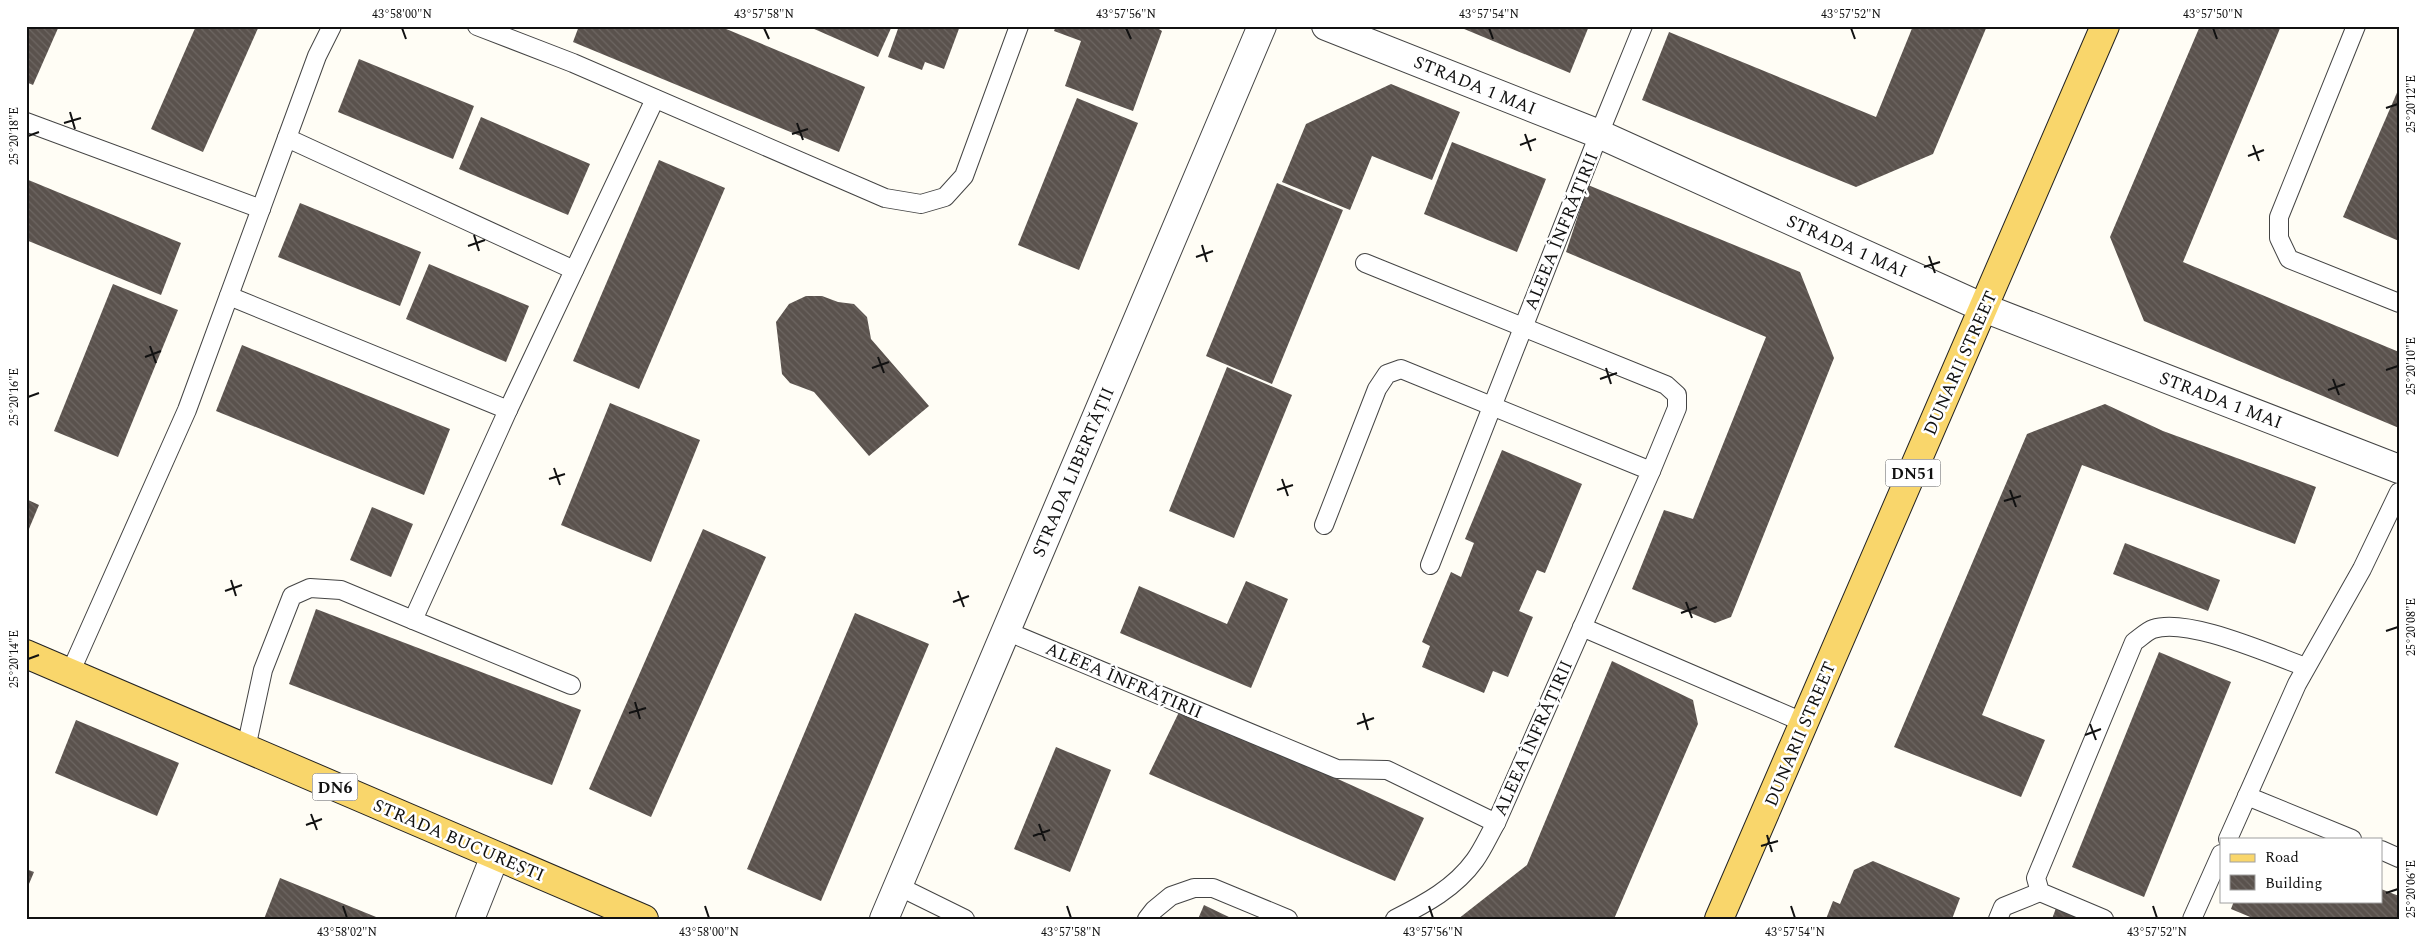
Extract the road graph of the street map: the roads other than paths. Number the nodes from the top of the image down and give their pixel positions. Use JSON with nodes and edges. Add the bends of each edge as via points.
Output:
{"nodes":[{"id":1,"x":332,"y":26,"type":"edge"},
{"id":2,"x":477,"y":26,"type":"edge"},
{"id":3,"x":1019,"y":26,"type":"edge"},
{"id":4,"x":1262,"y":26,"type":"edge"},
{"id":5,"x":1326,"y":26,"type":"edge"},
{"id":6,"x":1644,"y":26,"type":"edge"},
{"id":7,"x":2105,"y":26,"type":"edge"},
{"id":8,"x":2356,"y":26,"type":"edge"},
{"id":9,"x":655,"y":98,"type":"junction"},
{"id":10,"x":26,"y":122,"type":"edge"},
{"id":11,"x":1599,"y":134,"type":"junction"},
{"id":12,"x":287,"y":138,"type":"junction"},
{"id":13,"x":261,"y":209,"type":"junction"},
{"id":14,"x":1365,"y":263,"type":"dead end"},
{"id":15,"x":574,"y":270,"type":"junction"},
{"id":16,"x":229,"y":296,"type":"junction"},
{"id":17,"x":2399,"y":303,"type":"edge"},
{"id":18,"x":1984,"y":308,"type":"junction"},
{"id":19,"x":1522,"y":328,"type":"junction"},
{"id":20,"x":1492,"y":406,"type":"junction"},
{"id":21,"x":508,"y":410,"type":"junction"},
{"id":22,"x":2399,"y":469,"type":"edge"},
{"id":23,"x":1651,"y":471,"type":"junction"},
{"id":24,"x":2399,"y":492,"type":"edge"},
{"id":25,"x":1324,"y":525,"type":"dead end"},
{"id":26,"x":1430,"y":564,"type":"dead end"},
{"id":27,"x":412,"y":620,"type":"junction"},
{"id":28,"x":1582,"y":627,"type":"junction"},
{"id":29,"x":1006,"y":631,"type":"junction"},
{"id":30,"x":26,"y":654,"type":"edge"},
{"id":31,"x":2306,"y":667,"type":"junction"},
{"id":32,"x":70,"y":672,"type":"junction"},
{"id":33,"x":571,"y":685,"type":"dead end"},
{"id":34,"x":1805,"y":723,"type":"junction"},
{"id":35,"x":246,"y":748,"type":"junction"},
{"id":36,"x":2247,"y":796,"type":"junction"},
{"id":37,"x":1496,"y":823,"type":"junction"},
{"id":38,"x":2228,"y":838,"type":"edge"},
{"id":39,"x":2350,"y":838,"type":"edge"},
{"id":40,"x":2382,"y":850,"type":"edge"},
{"id":41,"x":495,"y":856,"type":"junction"},
{"id":42,"x":2220,"y":856,"type":"edge"},
{"id":43,"x":2399,"y":858,"type":"edge"},
{"id":44,"x":898,"y":886,"type":"junction"},
{"id":45,"x":2040,"y":892,"type":"junction"},
{"id":46,"x":470,"y":919,"type":"edge"},
{"id":47,"x":644,"y":919,"type":"edge"},
{"id":48,"x":884,"y":919,"type":"edge"},
{"id":49,"x":965,"y":919,"type":"edge"},
{"id":50,"x":1147,"y":919,"type":"edge"},
{"id":51,"x":1288,"y":919,"type":"edge"},
{"id":52,"x":1394,"y":919,"type":"edge"},
{"id":53,"x":1719,"y":919,"type":"edge"},
{"id":54,"x":1998,"y":919,"type":"edge"},
{"id":55,"x":2104,"y":919,"type":"edge"},
{"id":56,"x":2192,"y":919,"type":"edge"}],
"edges":[{"from":1,"to":12,"type":"lane","via":[[317,56]]},
{"from":2,"to":9,"type":"lane"},
{"from":3,"to":9,"type":"lane","via":[[964,176],[945,197],[921,204],[885,198]]},
{"from":4,"to":29,"type":"street","name":"STRADA LIBERTĂȚII"},
{"from":5,"to":11,"type":"street","name":"STRADA 1 MAI"},
{"from":6,"to":11,"type":"lane","name":"ALEEA ÎNFRĂȚIRII"},
{"from":7,"to":18,"type":"main road","name":"DUNARII STREET","number":"DN51"},
{"from":8,"to":17,"type":"lane","via":[[2279,217],[2279,238],[2290,259]]},
{"from":9,"to":15,"type":"lane"},
{"from":10,"to":13,"type":"lane"},
{"from":11,"to":18,"type":"street","name":"STRADA 1 MAI"},
{"from":11,"to":19,"type":"lane","name":"ALEEA ÎNFRĂȚIRII"},
{"from":12,"to":13,"type":"lane"},
{"from":12,"to":15,"type":"lane"},
{"from":13,"to":16,"type":"lane"},
{"from":14,"to":19,"type":"lane","name":"ALEEA ÎNFRĂȚIRII"},
{"from":15,"to":21,"type":"lane"},
{"from":16,"to":21,"type":"lane"},
{"from":16,"to":32,"type":"lane","via":[[187,410]]},
{"from":18,"to":22,"type":"street","name":"STRADA 1 MAI"},
{"from":18,"to":34,"type":"main road","name":"DUNARII STREET","number":"DN51"},
{"from":19,"to":20,"type":"lane","name":"ALEEA ÎNFRĂȚIRII"},
{"from":19,"to":23,"type":"lane","name":"ALEEA ÎNFRĂȚIRII","via":[[1666,385],[1678,394],[1677,408]]},
{"from":20,"to":23,"type":"lane"},
{"from":20,"to":25,"type":"lane","via":[[1401,369],[1387,374],[1377,389]]},
{"from":20,"to":26,"type":"lane","name":"ALEEA ÎNFRĂȚIRII"},
{"from":21,"to":27,"type":"lane"},
{"from":23,"to":28,"type":"lane","name":"ALEEA ÎNFRĂȚIRII"},
{"from":24,"to":31,"type":"lane","via":[[2362,569]]},
{"from":27,"to":33,"type":"lane"},
{"from":27,"to":35,"type":"lane","via":[[341,590],[310,588],[292,596],[263,670]]},
{"from":28,"to":34,"type":"lane"},
{"from":28,"to":37,"type":"lane","name":"ALEEA ÎNFRĂȚIRII"},
{"from":29,"to":37,"type":"lane","name":"ALEEA ÎNFRĂȚIRII","via":[[1337,769],[1387,770]]},
{"from":29,"to":44,"type":"street","name":"STRADA LIBERTĂȚII"},
{"from":30,"to":32,"type":"main road","name":"STRADA BUCUREȘTI","number":"DN6"},
{"from":31,"to":36,"type":"lane"},
{"from":31,"to":45,"type":"lane","via":[[2189,627],[2153,628],[2134,642],[2036,878]]},
{"from":32,"to":35,"type":"main road","name":"STRADA BUCUREȘTI","number":"DN6"},
{"from":34,"to":53,"type":"main road","name":"DUNARII STREET","number":"DN51"},
{"from":35,"to":41,"type":"main road","name":"STRADA BUCUREȘTI","number":"DN6"},
{"from":36,"to":38,"type":"lane"},
{"from":36,"to":39,"type":"lane"},
{"from":37,"to":52,"type":"lane","via":[[1475,860],[1454,884],[1426,904]]},
{"from":40,"to":43,"type":"lane"},
{"from":41,"to":46,"type":"street"},
{"from":41,"to":47,"type":"main road","name":"STRADA BUCUREȘTI","number":"DN6"},
{"from":42,"to":56,"type":"lane"},
{"from":44,"to":48,"type":"street","name":"STRADA LIBERTĂȚII"},
{"from":44,"to":49,"type":"lane"},
{"from":45,"to":54,"type":"lane","via":[[2003,907]]},
{"from":45,"to":55,"type":"lane"},
{"from":50,"to":51,"type":"lane","via":[[1171,896],[1194,888],[1213,888]]}]}
